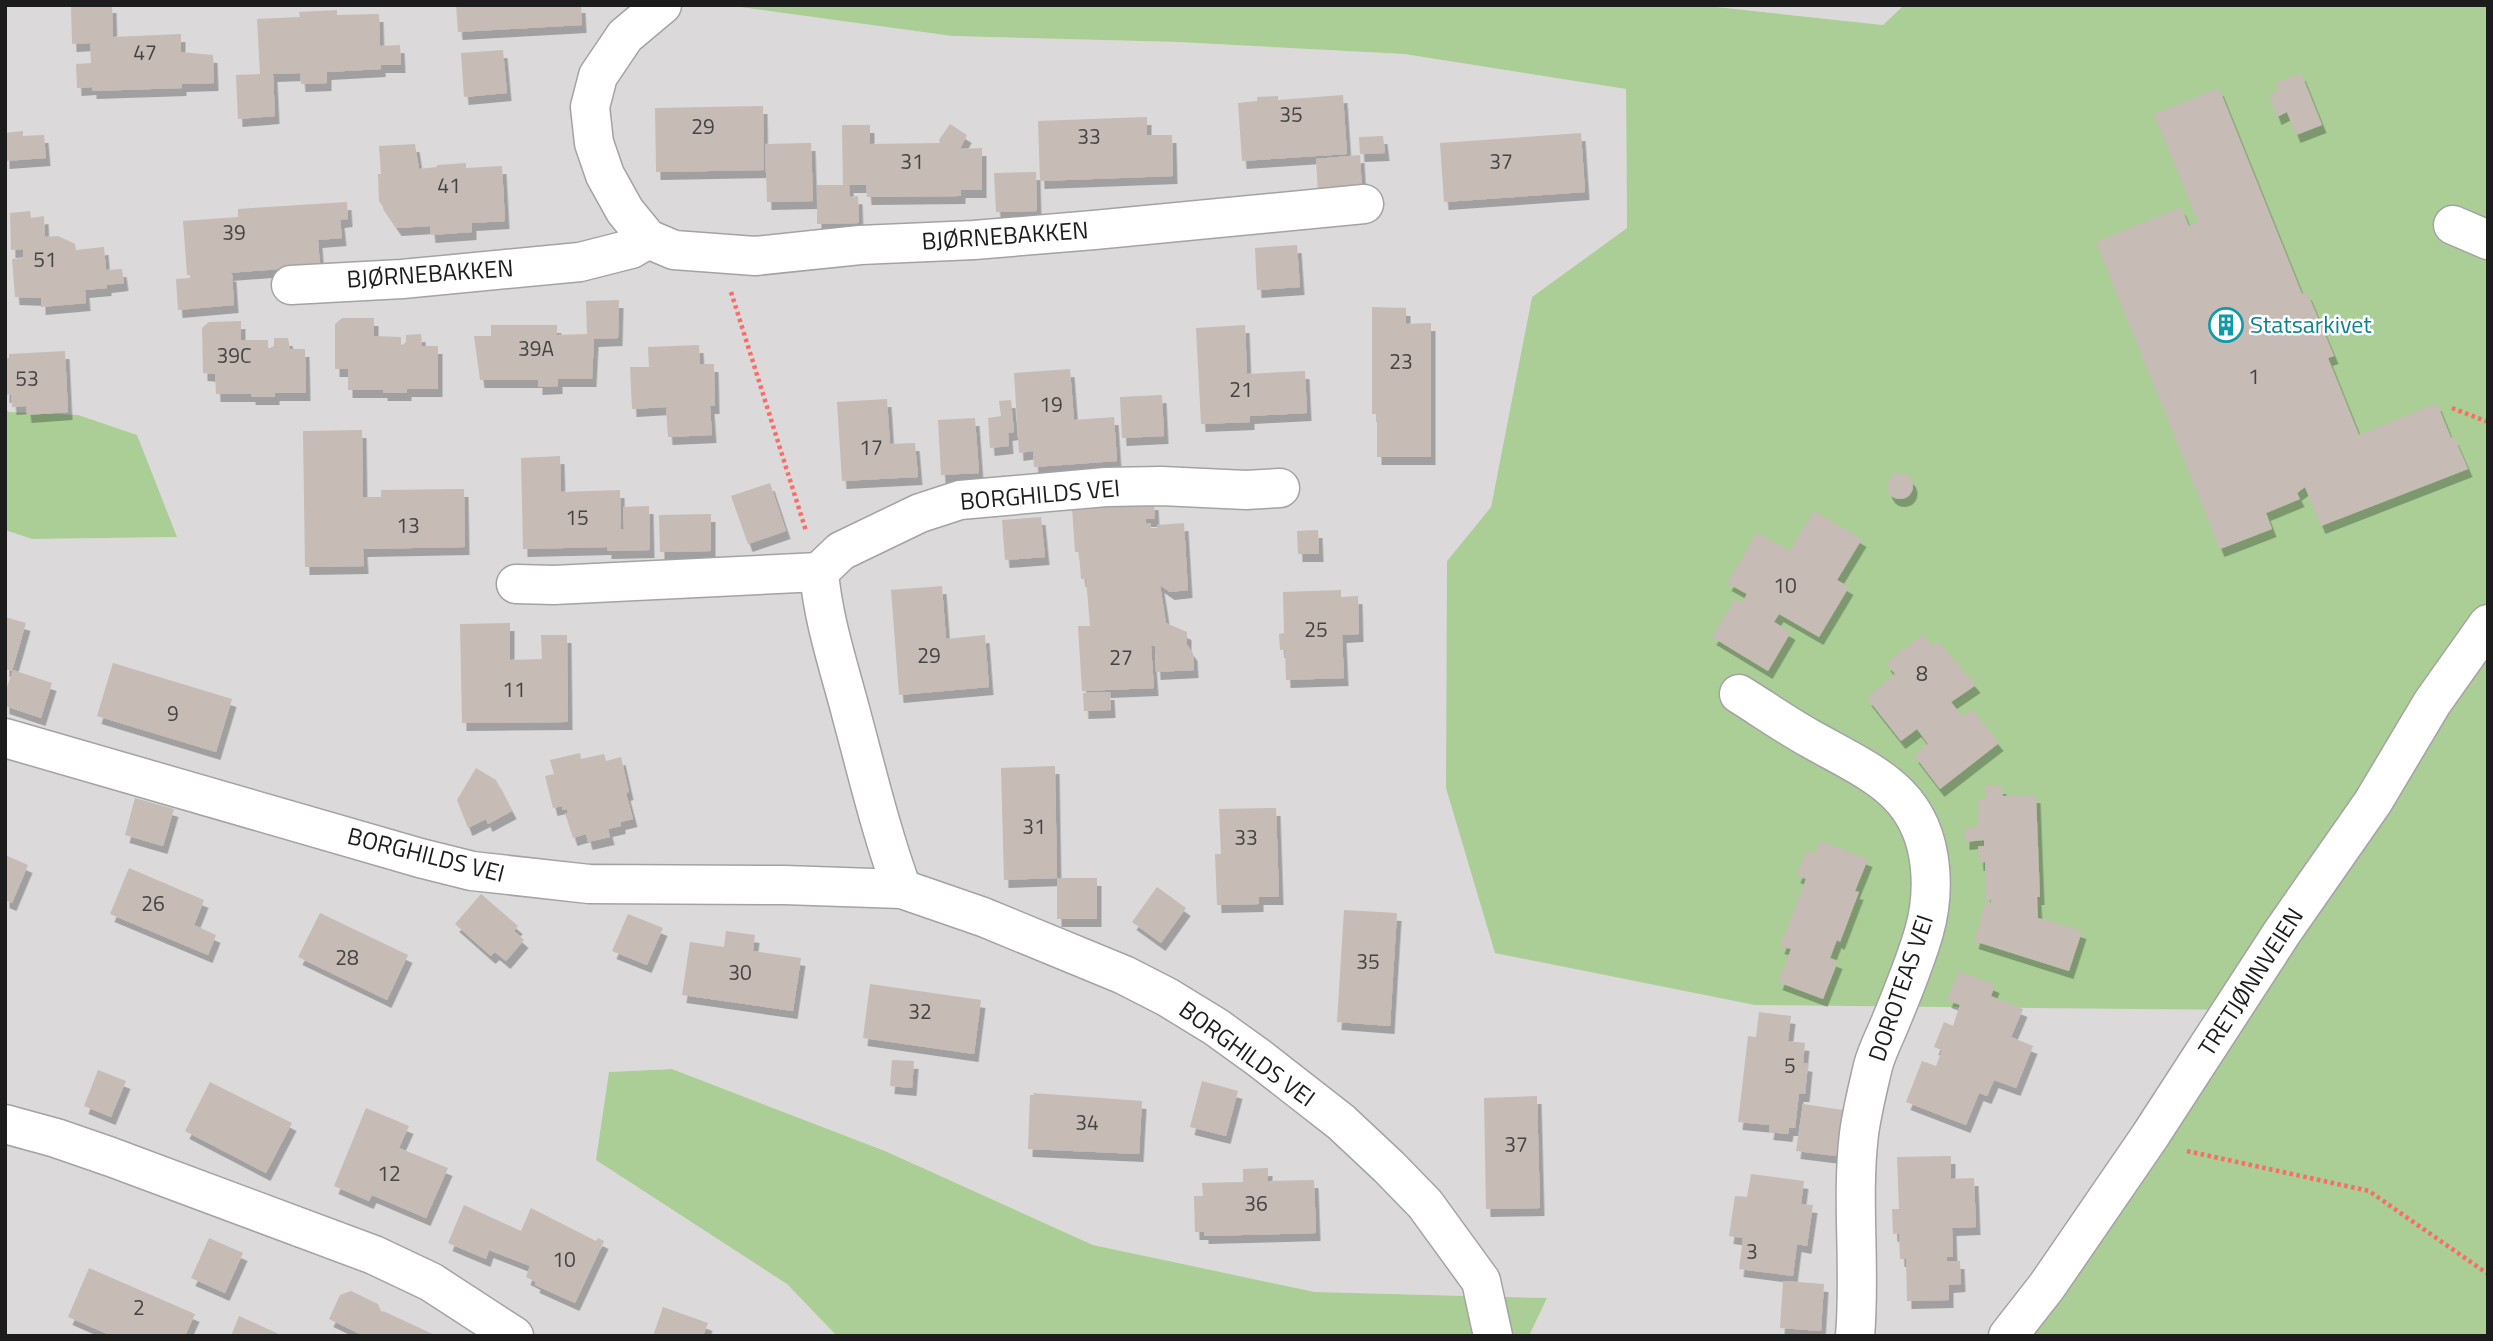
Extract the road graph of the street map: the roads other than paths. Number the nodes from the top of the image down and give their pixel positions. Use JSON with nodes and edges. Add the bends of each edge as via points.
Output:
{"nodes":[{"id":1,"x":662,"y":5,"type":"edge"},
{"id":2,"x":1364,"y":204,"type":"dead end"},
{"id":3,"x":2453,"y":225,"type":"dead end"},
{"id":4,"x":648,"y":239,"type":"junction"},
{"id":5,"x":2488,"y":240,"type":"edge"},
{"id":6,"x":291,"y":285,"type":"dead end"},
{"id":7,"x":1280,"y":488,"type":"dead end"},
{"id":8,"x":819,"y":572,"type":"junction"},
{"id":9,"x":516,"y":584,"type":"dead end"},
{"id":10,"x":2488,"y":624,"type":"edge"},
{"id":11,"x":1739,"y":694,"type":"dead end"},
{"id":12,"x":5,"y":738,"type":"edge"},
{"id":13,"x":902,"y":889,"type":"junction"},
{"id":14,"x":5,"y":1124,"type":"edge"},
{"id":15,"x":514,"y":1336,"type":"edge"},
{"id":16,"x":1493,"y":1336,"type":"edge"},
{"id":17,"x":1855,"y":1336,"type":"edge"},
{"id":18,"x":2008,"y":1336,"type":"edge"}],
"edges":[{"from":1,"to":4,"type":"street","via":[[625,36],[598,76],[590,107],[594,143],[605,175]]},
{"from":2,"to":4,"type":"street","name":"BJØRNEBAKKEN","via":[[755,256],[674,250]]},
{"from":3,"to":5,"type":"street"},
{"from":4,"to":6,"type":"street","name":"BJØRNEBAKKEN","via":[[631,250],[580,262]]},
{"from":7,"to":8,"type":"street","name":"BORGHILDS VEI","via":[[1106,487],[960,500],[920,513],[841,551]]},
{"from":8,"to":9,"type":"street"},
{"from":8,"to":13,"type":"street","via":[[836,656]]},
{"from":10,"to":18,"type":"street","name":"TRETJØNNVEIEN","via":[[2150,1136]]},
{"from":11,"to":17,"type":"street","name":"DOROTEAS VEI","via":[[1893,789],[1921,826],[1928,849],[1930,905],[1925,930],[1874,1062],[1859,1134]]},
{"from":12,"to":13,"type":"street","name":"BORGHILDS VEI","via":[[472,871],[589,884]]},
{"from":13,"to":16,"type":"street","name":"BORGHILDS VEI","via":[[1124,975],[1216,1027],[1259,1058],[1341,1122],[1425,1204],[1482,1282]]},
{"from":14,"to":15,"type":"street","via":[[111,1157],[374,1255],[431,1282]]}]}
